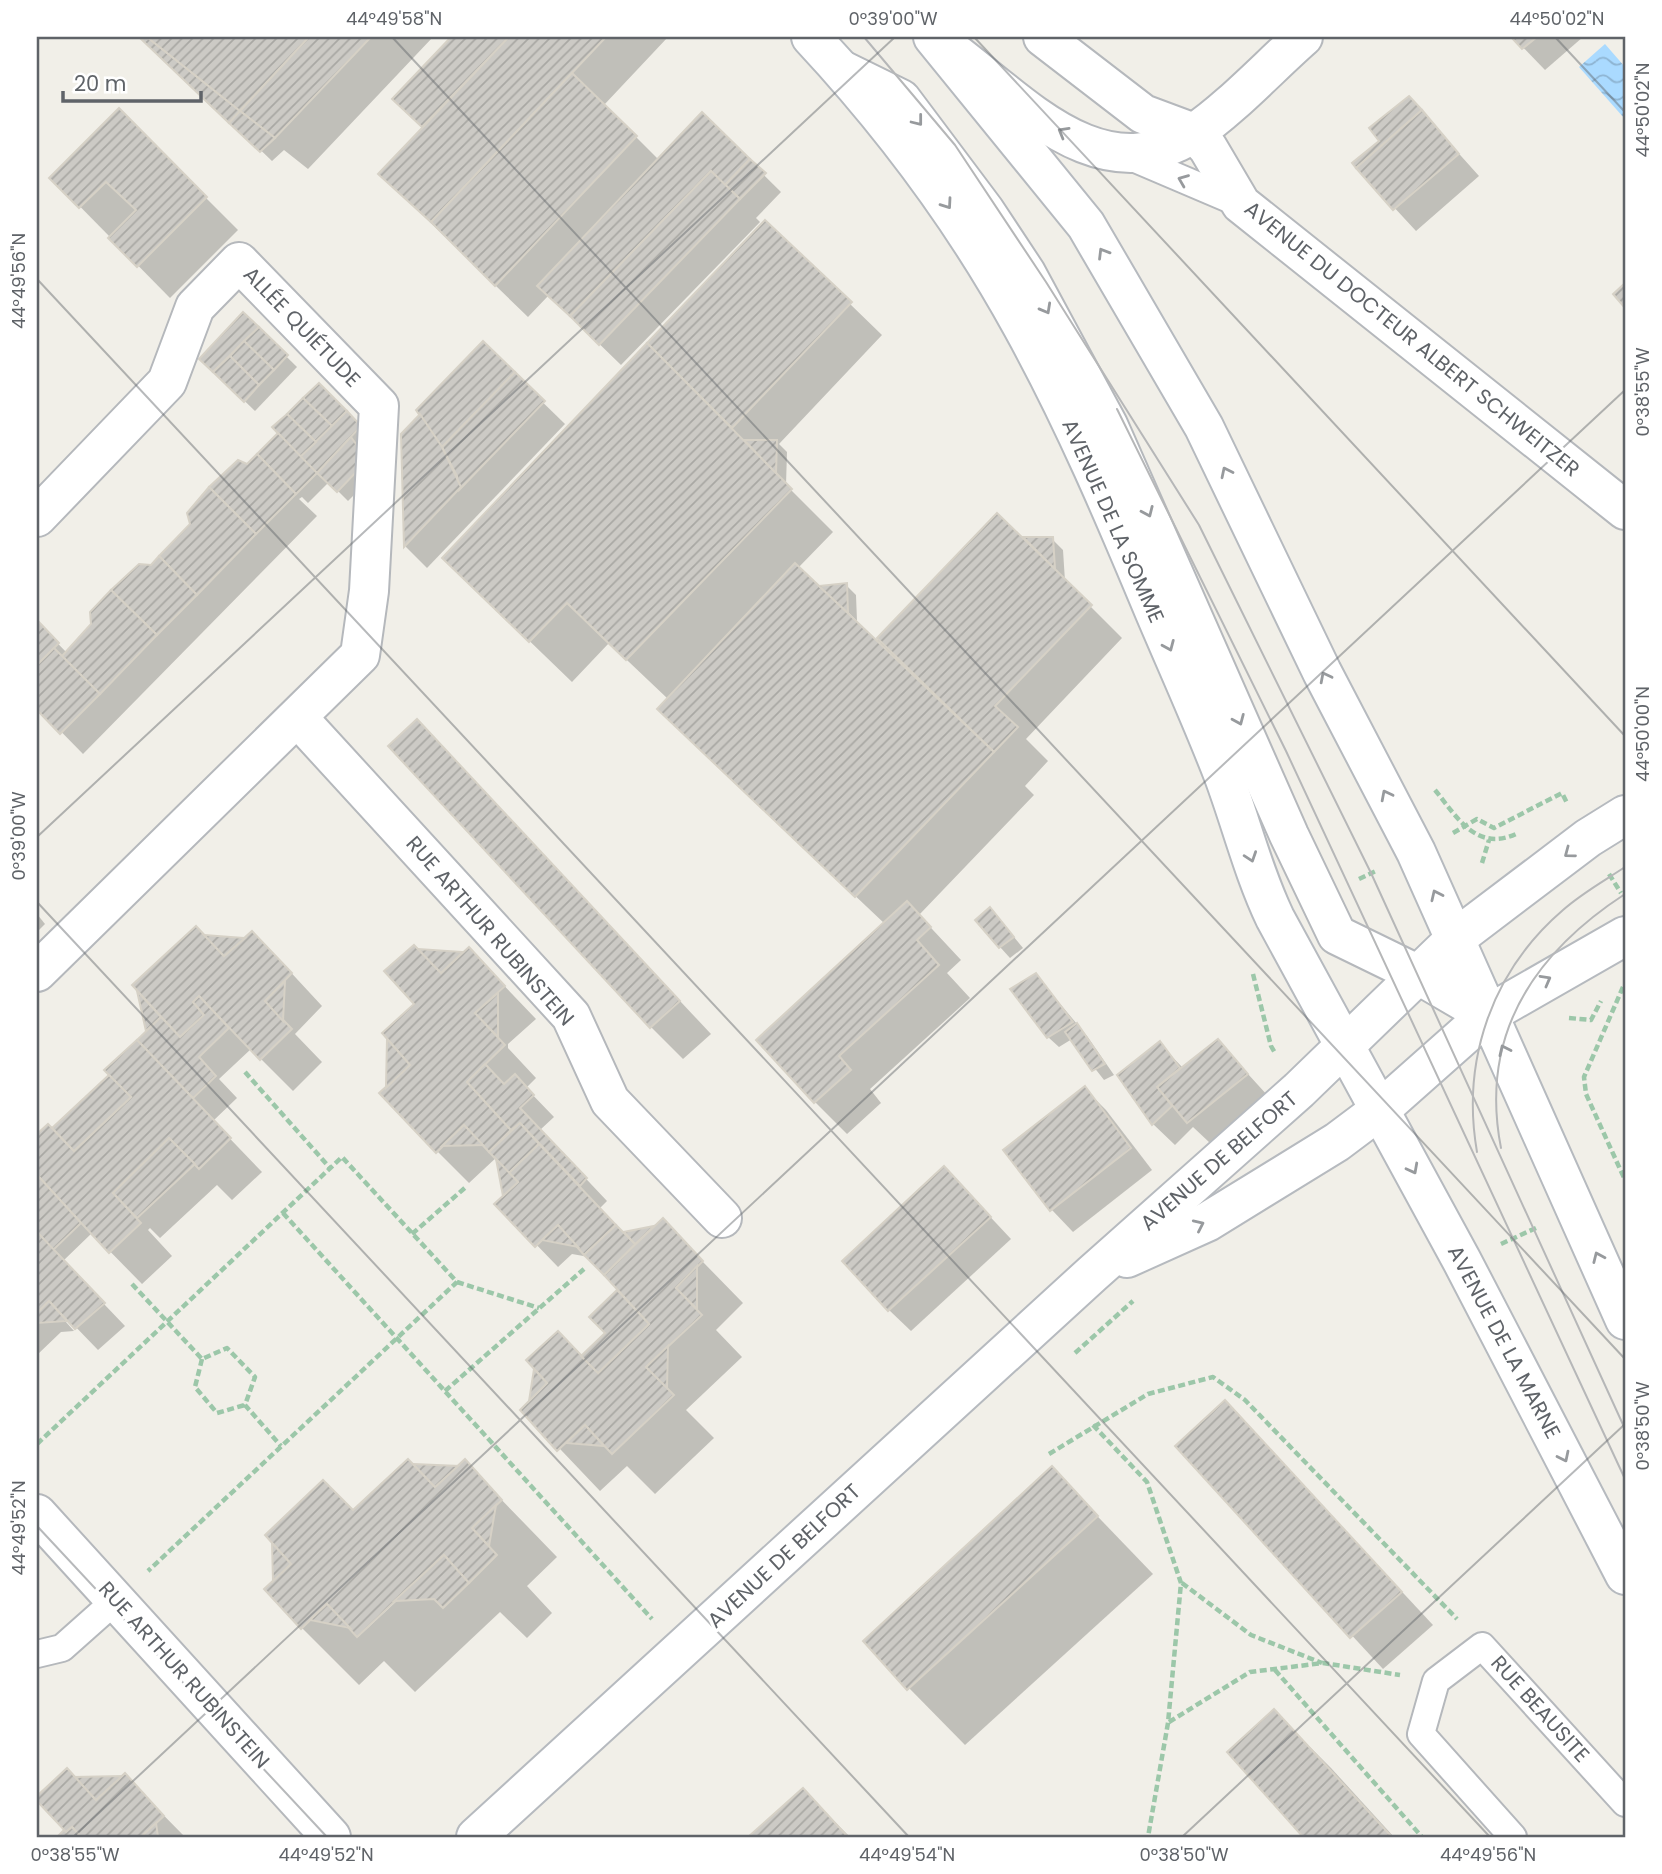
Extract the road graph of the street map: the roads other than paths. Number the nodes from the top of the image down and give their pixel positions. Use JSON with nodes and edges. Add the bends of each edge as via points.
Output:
{"nodes":[{"id":1,"x":811,"y":37,"type":"edge"},
{"id":2,"x":934,"y":37,"type":"edge"},
{"id":3,"x":1043,"y":37,"type":"edge"},
{"id":4,"x":1303,"y":37,"type":"edge"},
{"id":5,"x":842,"y":70,"type":"junction"},
{"id":6,"x":1194,"y":133,"type":"junction"},
{"id":7,"x":1126,"y":155,"type":"junction"},
{"id":8,"x":1241,"y":204,"type":"junction"},
{"id":9,"x":1625,"y":509,"type":"edge"},
{"id":10,"x":37,"y":517,"type":"edge"},
{"id":11,"x":298,"y":718,"type":"junction"},
{"id":12,"x":1625,"y":815,"type":"edge"},
{"id":13,"x":1625,"y":936,"type":"edge"},
{"id":14,"x":1456,"y":938,"type":"junction"},
{"id":15,"x":37,"y":972,"type":"edge"},
{"id":16,"x":1417,"y":974,"type":"junction"},
{"id":17,"x":1488,"y":1015,"type":"junction"},
{"id":18,"x":1345,"y":1046,"type":"junction"},
{"id":19,"x":1381,"y":1109,"type":"junction"},
{"id":20,"x":722,"y":1218,"type":"dead end"},
{"id":21,"x":1092,"y":1273,"type":"junction"},
{"id":22,"x":1625,"y":1320,"type":"edge"},
{"id":23,"x":37,"y":1514,"type":"edge"},
{"id":24,"x":1625,"y":1575,"type":"edge"},
{"id":25,"x":116,"y":1600,"type":"junction"},
{"id":26,"x":37,"y":1654,"type":"edge"},
{"id":27,"x":1625,"y":1803,"type":"edge"},
{"id":28,"x":331,"y":1837,"type":"edge"},
{"id":29,"x":476,"y":1837,"type":"edge"},
{"id":30,"x":1513,"y":1837,"type":"edge"}],
"edges":[{"from":1,"to":5,"type":"main road","name":"AVENUE DE LA SOMME"},
{"from":7,"to":2,"type":"main road","one_way":true,"via":[[1098,151],[1062,132]]},
{"from":14,"to":2,"type":"main road","one_way":true,"via":[[1204,427],[1140,314],[1063,194]]},
{"from":3,"to":6,"type":"main road","via":[[1143,114]]},
{"from":4,"to":6,"type":"main road"},
{"from":5,"to":16,"type":"main road","one_way":true,"via":[[901,99],[1026,273],[1108,425],[1337,935]]},
{"from":5,"to":18,"type":"main road","name":"AVENUE DE LA SOMME","one_way":true,"via":[[919,164],[1023,327],[1125,542],[1223,775],[1263,893]]},
{"from":6,"to":7,"type":"main road","via":[[1148,152]]},
{"from":6,"to":8,"type":"main road","name":"AVENUE DU DOCTEUR ALBERT SCHWEITZER"},
{"from":8,"to":7,"type":"lane","one_way":true},
{"from":8,"to":9,"type":"main road","name":"AVENUE DU DOCTEUR ALBERT SCHWEITZER"},
{"from":10,"to":11,"type":"main road","name":"ALLÉE QUIÉTUDE","via":[[167,382],[195,307],[239,262],[379,406],[369,591],[360,655]]},
{"from":11,"to":15,"type":"main road"},
{"from":11,"to":20,"type":"main road","name":"RUE ARTHUR RUBINSTEIN","via":[[571,1016],[610,1101]]},
{"from":12,"to":14,"type":"main road","name":"AVENUE DE BELFORT","one_way":true},
{"from":17,"to":13,"type":"main road","name":"AVENUE DE BELFORT","one_way":true},
{"from":14,"to":16,"type":"main road","name":"AVENUE DE BELFORT"},
{"from":14,"to":17,"type":"main road"},
{"from":16,"to":17,"type":"main road"},
{"from":16,"to":18,"type":"main road","name":"AVENUE DE BELFORT"},
{"from":17,"to":19,"type":"main road","name":"AVENUE DE BELFORT"},
{"from":22,"to":17,"type":"main road","one_way":true},
{"from":18,"to":19,"type":"main road","name":"AVENUE DE LA SOMME"},
{"from":18,"to":21,"type":"main road","name":"AVENUE DE BELFORT"},
{"from":21,"to":19,"type":"main road","name":"AVENUE DE BELFORT","one_way":true,"via":[[1207,1222],[1337,1142]]},
{"from":19,"to":24,"type":"main road","name":"AVENUE DE LA MARNE","one_way":true},
{"from":21,"to":29,"type":"main road","name":"AVENUE DE BELFORT"},
{"from":23,"to":25,"type":"main road","name":"RUE ARTHUR RUBINSTEIN"},
{"from":25,"to":26,"type":"lane","via":[[62,1648]]},
{"from":25,"to":28,"type":"main road","name":"RUE ARTHUR RUBINSTEIN"},
{"from":27,"to":30,"type":"lane","name":"RUE BEAUSITE","via":[[1482,1646],[1436,1681],[1421,1734]]}]}
